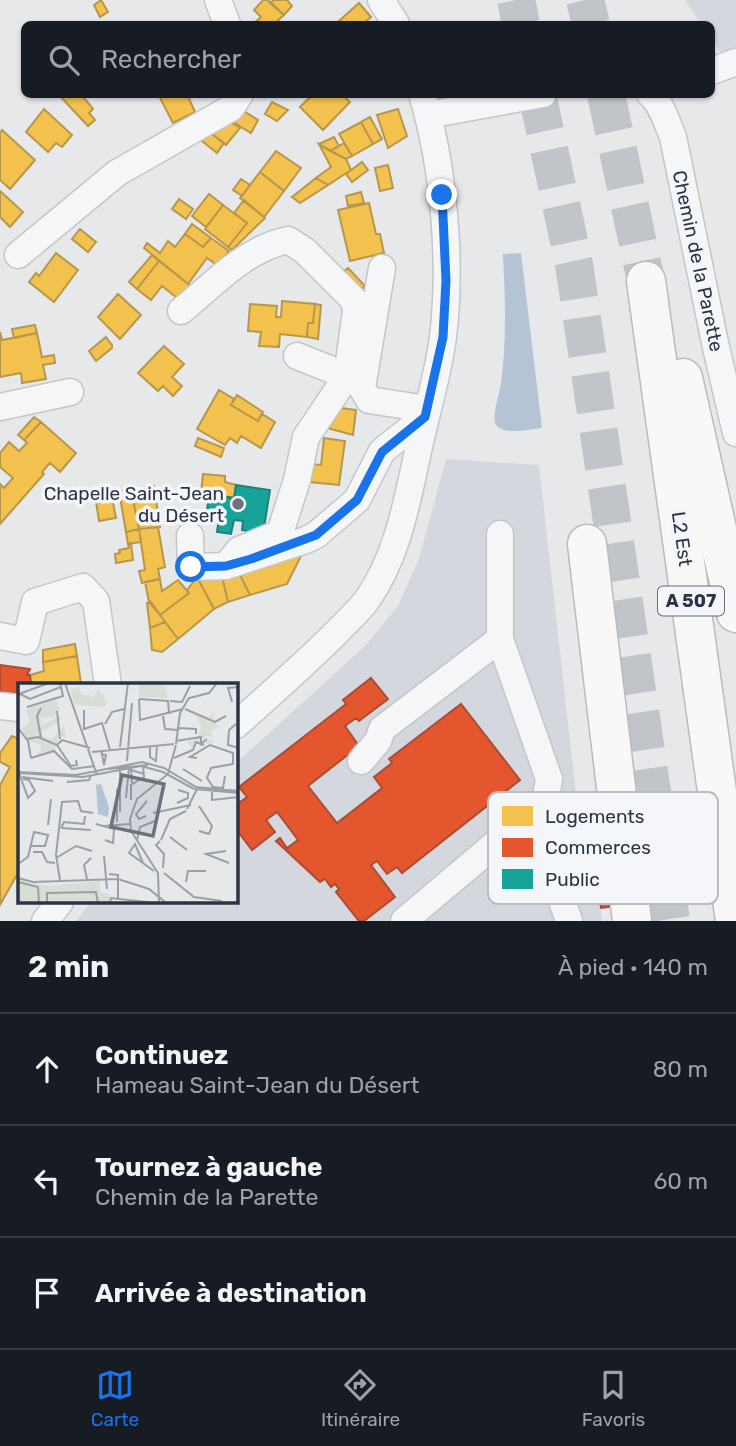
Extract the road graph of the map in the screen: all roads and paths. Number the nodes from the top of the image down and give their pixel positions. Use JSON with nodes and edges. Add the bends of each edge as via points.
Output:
{"nodes":[{"id":1,"x":219,"y":0,"type":"edge"},
{"id":2,"x":381,"y":0,"type":"edge"},
{"id":3,"x":226,"y":21,"type":"edge"},
{"id":4,"x":394,"y":21,"type":"edge"},
{"id":5,"x":736,"y":62,"type":"edge"},
{"id":6,"x":715,"y":70,"type":"edge"},
{"id":7,"x":237,"y":98,"type":"edge"},
{"id":8,"x":501,"y":98,"type":"edge"},
{"id":9,"x":656,"y":98,"type":"edge"},
{"id":10,"x":425,"y":105,"type":"edge"},
{"id":11,"x":18,"y":255,"type":"dead end"},
{"id":12,"x":383,"y":268,"type":"dead end"},
{"id":13,"x":181,"y":311,"type":"dead end"},
{"id":14,"x":297,"y":356,"type":"dead end"},
{"id":15,"x":346,"y":376,"type":"junction"},
{"id":16,"x":70,"y":392,"type":"dead end"},
{"id":17,"x":0,"y":407,"type":"edge"},
{"id":18,"x":426,"y":413,"type":"junction"},
{"id":19,"x":736,"y":433,"type":"edge"},
{"id":20,"x":500,"y":534,"type":"dead end"},
{"id":21,"x":190,"y":536,"type":"dead end"},
{"id":22,"x":587,"y":544,"type":"dead end"},
{"id":23,"x":226,"y":566,"type":"junction"},
{"id":24,"x":736,"y":613,"type":"edge"},
{"id":25,"x":0,"y":636,"type":"edge"},
{"id":26,"x":500,"y":639,"type":"junction"},
{"id":27,"x":108,"y":683,"type":"edge"},
{"id":28,"x":0,"y":706,"type":"edge"},
{"id":29,"x":18,"y":708,"type":"edge"},
{"id":30,"x":238,"y":723,"type":"edge"},
{"id":31,"x":361,"y":761,"type":"dead end"},
{"id":32,"x":547,"y":792,"type":"edge"},
{"id":33,"x":617,"y":792,"type":"edge"},
{"id":34,"x":718,"y":792,"type":"edge"},
{"id":35,"x":718,"y":793,"type":"edge"},
{"id":36,"x":488,"y":850,"type":"edge"},
{"id":37,"x":58,"y":904,"type":"edge"},
{"id":38,"x":563,"y":904,"type":"edge"},
{"id":39,"x":45,"y":921,"type":"edge"},
{"id":40,"x":404,"y":921,"type":"edge"},
{"id":41,"x":569,"y":921,"type":"edge"},
{"id":42,"x":736,"y":921,"type":"edge"}],
"edges":[{"from":1,"to":3,"type":"street"},
{"from":2,"to":4,"type":"street"},
{"from":5,"to":6,"type":"street"},
{"from":7,"to":11,"type":"street","via":[[231,108],[117,173]]},
{"from":8,"to":10,"type":"street"},
{"from":9,"to":19,"type":"street","name":"Chemin de la Parette","via":[[673,137]]},
{"from":10,"to":18,"type":"street","via":[[442,195],[446,281],[443,337]]},
{"from":12,"to":18,"type":"street","via":[[362,388],[369,400]]},
{"from":13,"to":15,"type":"street","via":[[251,253],[288,240],[354,300]]},
{"from":14,"to":15,"type":"street"},
{"from":15,"to":23,"type":"street","via":[[306,437],[280,533],[239,550]]},
{"from":16,"to":17,"type":"street"},
{"from":18,"to":23,"type":"street","via":[[382,452],[357,500],[316,535]]},
{"from":18,"to":30,"type":"street","via":[[395,546],[366,602],[307,663]]},
{"from":20,"to":26,"type":"street"},
{"from":21,"to":23,"type":"street","via":[[191,567]]},
{"from":22,"to":33,"type":"highway"},
{"from":24,"to":34,"type":"highway","name":"L2 Est","number":"A 507","via":[[677,353],[646,281]]},
{"from":25,"to":27,"type":"street","via":[[26,641],[35,602],[83,587],[96,601]]},
{"from":26,"to":31,"type":"street","via":[[383,729]]},
{"from":26,"to":32,"type":"street","via":[[549,779]]},
{"from":28,"to":29,"type":"street"},
{"from":35,"to":42,"type":"highway","name":"L2 Est","number":"A 507"},
{"from":36,"to":40,"type":"street"},
{"from":37,"to":39,"type":"street"},
{"from":38,"to":41,"type":"street"}]}
